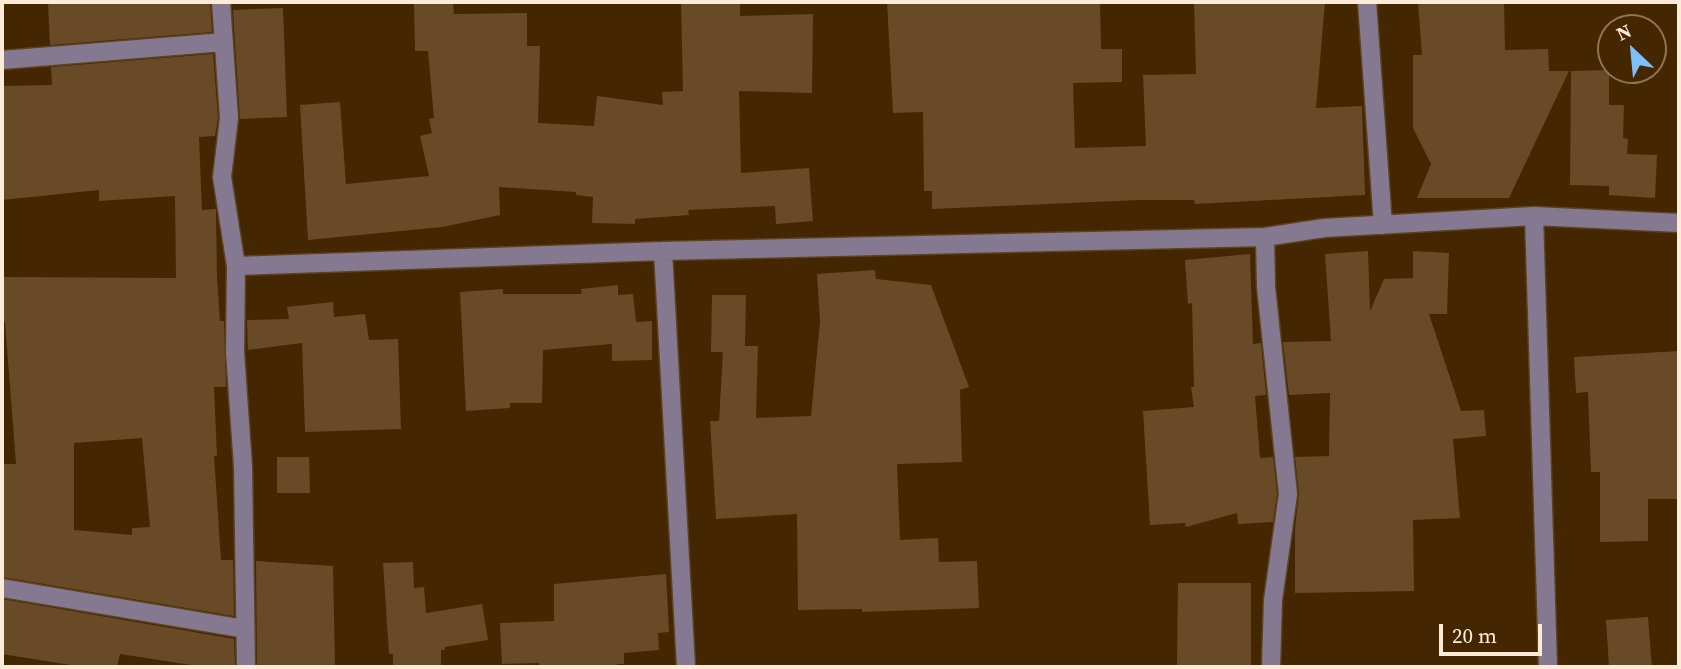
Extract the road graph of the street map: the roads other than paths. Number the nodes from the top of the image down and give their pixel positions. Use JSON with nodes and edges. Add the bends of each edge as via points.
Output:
{"nodes":[{"id":1,"x":221,"y":2,"type":"edge"},
{"id":2,"x":1367,"y":2,"type":"edge"},
{"id":3,"x":224,"y":42,"type":"junction"},
{"id":4,"x":2,"y":60,"type":"edge"},
{"id":5,"x":1534,"y":216,"type":"junction"},
{"id":6,"x":1679,"y":223,"type":"edge"},
{"id":7,"x":1383,"y":225,"type":"junction"},
{"id":8,"x":1265,"y":237,"type":"junction"},
{"id":9,"x":663,"y":251,"type":"junction"},
{"id":10,"x":236,"y":266,"type":"junction"},
{"id":11,"x":2,"y":588,"type":"edge"},
{"id":12,"x":245,"y":629,"type":"junction"},
{"id":13,"x":246,"y":667,"type":"edge"},
{"id":14,"x":686,"y":667,"type":"edge"},
{"id":15,"x":1271,"y":667,"type":"edge"},
{"id":16,"x":1548,"y":667,"type":"edge"}],
"edges":[{"from":1,"to":3,"type":"street"},
{"from":2,"to":7,"type":"street"},
{"from":3,"to":4,"type":"street"},
{"from":3,"to":10,"type":"street","via":[[229,118],[222,177]]},
{"from":5,"to":6,"type":"street"},
{"from":5,"to":7,"type":"street"},
{"from":5,"to":16,"type":"street"},
{"from":7,"to":8,"type":"street"},
{"from":8,"to":9,"type":"street"},
{"from":8,"to":15,"type":"street","via":[[1288,494],[1273,600]]},
{"from":9,"to":10,"type":"street"},
{"from":9,"to":14,"type":"street"},
{"from":10,"to":12,"type":"street"},
{"from":11,"to":12,"type":"street"},
{"from":12,"to":13,"type":"street"}]}
